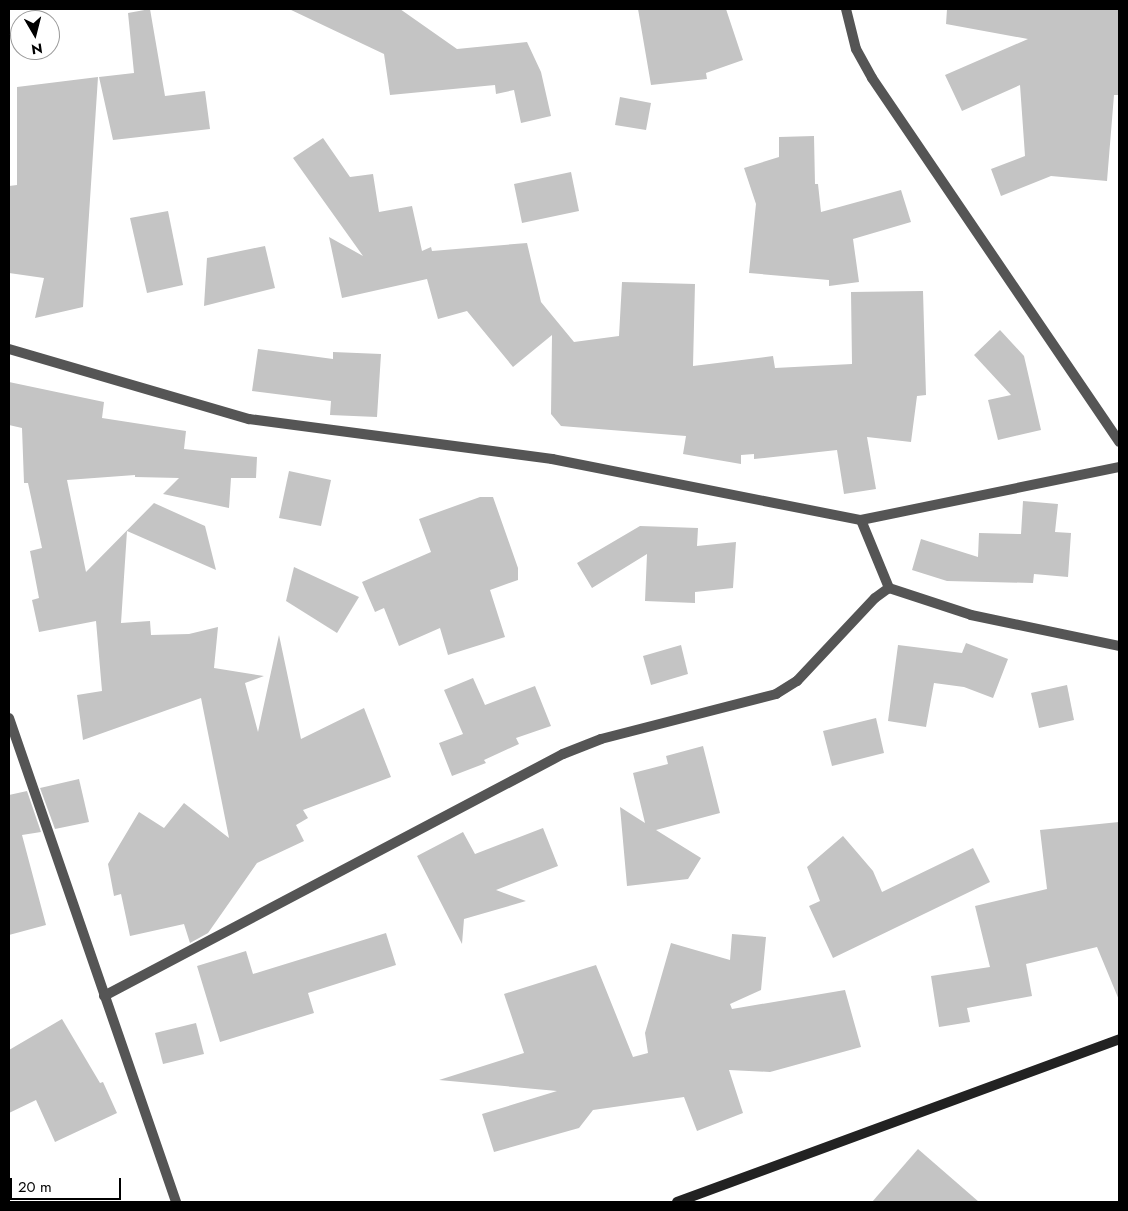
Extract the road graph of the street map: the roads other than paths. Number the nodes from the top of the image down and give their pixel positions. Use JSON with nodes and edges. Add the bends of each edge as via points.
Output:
{"nodes":[{"id":1,"x":846,"y":9,"type":"edge"},
{"id":2,"x":9,"y":350,"type":"edge"},
{"id":3,"x":1119,"y":442,"type":"edge"},
{"id":4,"x":1119,"y":467,"type":"edge"},
{"id":5,"x":861,"y":520,"type":"junction"},
{"id":6,"x":889,"y":588,"type":"junction"},
{"id":7,"x":1119,"y":646,"type":"edge"},
{"id":8,"x":9,"y":718,"type":"edge"},
{"id":9,"x":104,"y":996,"type":"junction"},
{"id":10,"x":1119,"y":1039,"type":"edge"},
{"id":11,"x":176,"y":1202,"type":"edge"},
{"id":12,"x":677,"y":1202,"type":"edge"}],
"edges":[{"from":1,"to":3,"type":"street","via":[[856,50],[872,78]]},
{"from":2,"to":5,"type":"street","via":[[249,419],[552,459]]},
{"from":4,"to":5,"type":"street"},
{"from":5,"to":6,"type":"street"},
{"from":6,"to":7,"type":"street","via":[[971,615]]},
{"from":6,"to":9,"type":"street","via":[[875,598],[796,680],[776,694],[601,739],[563,754]]},
{"from":8,"to":9,"type":"street"},
{"from":9,"to":11,"type":"street"},
{"from":10,"to":12,"type":"street"}]}
